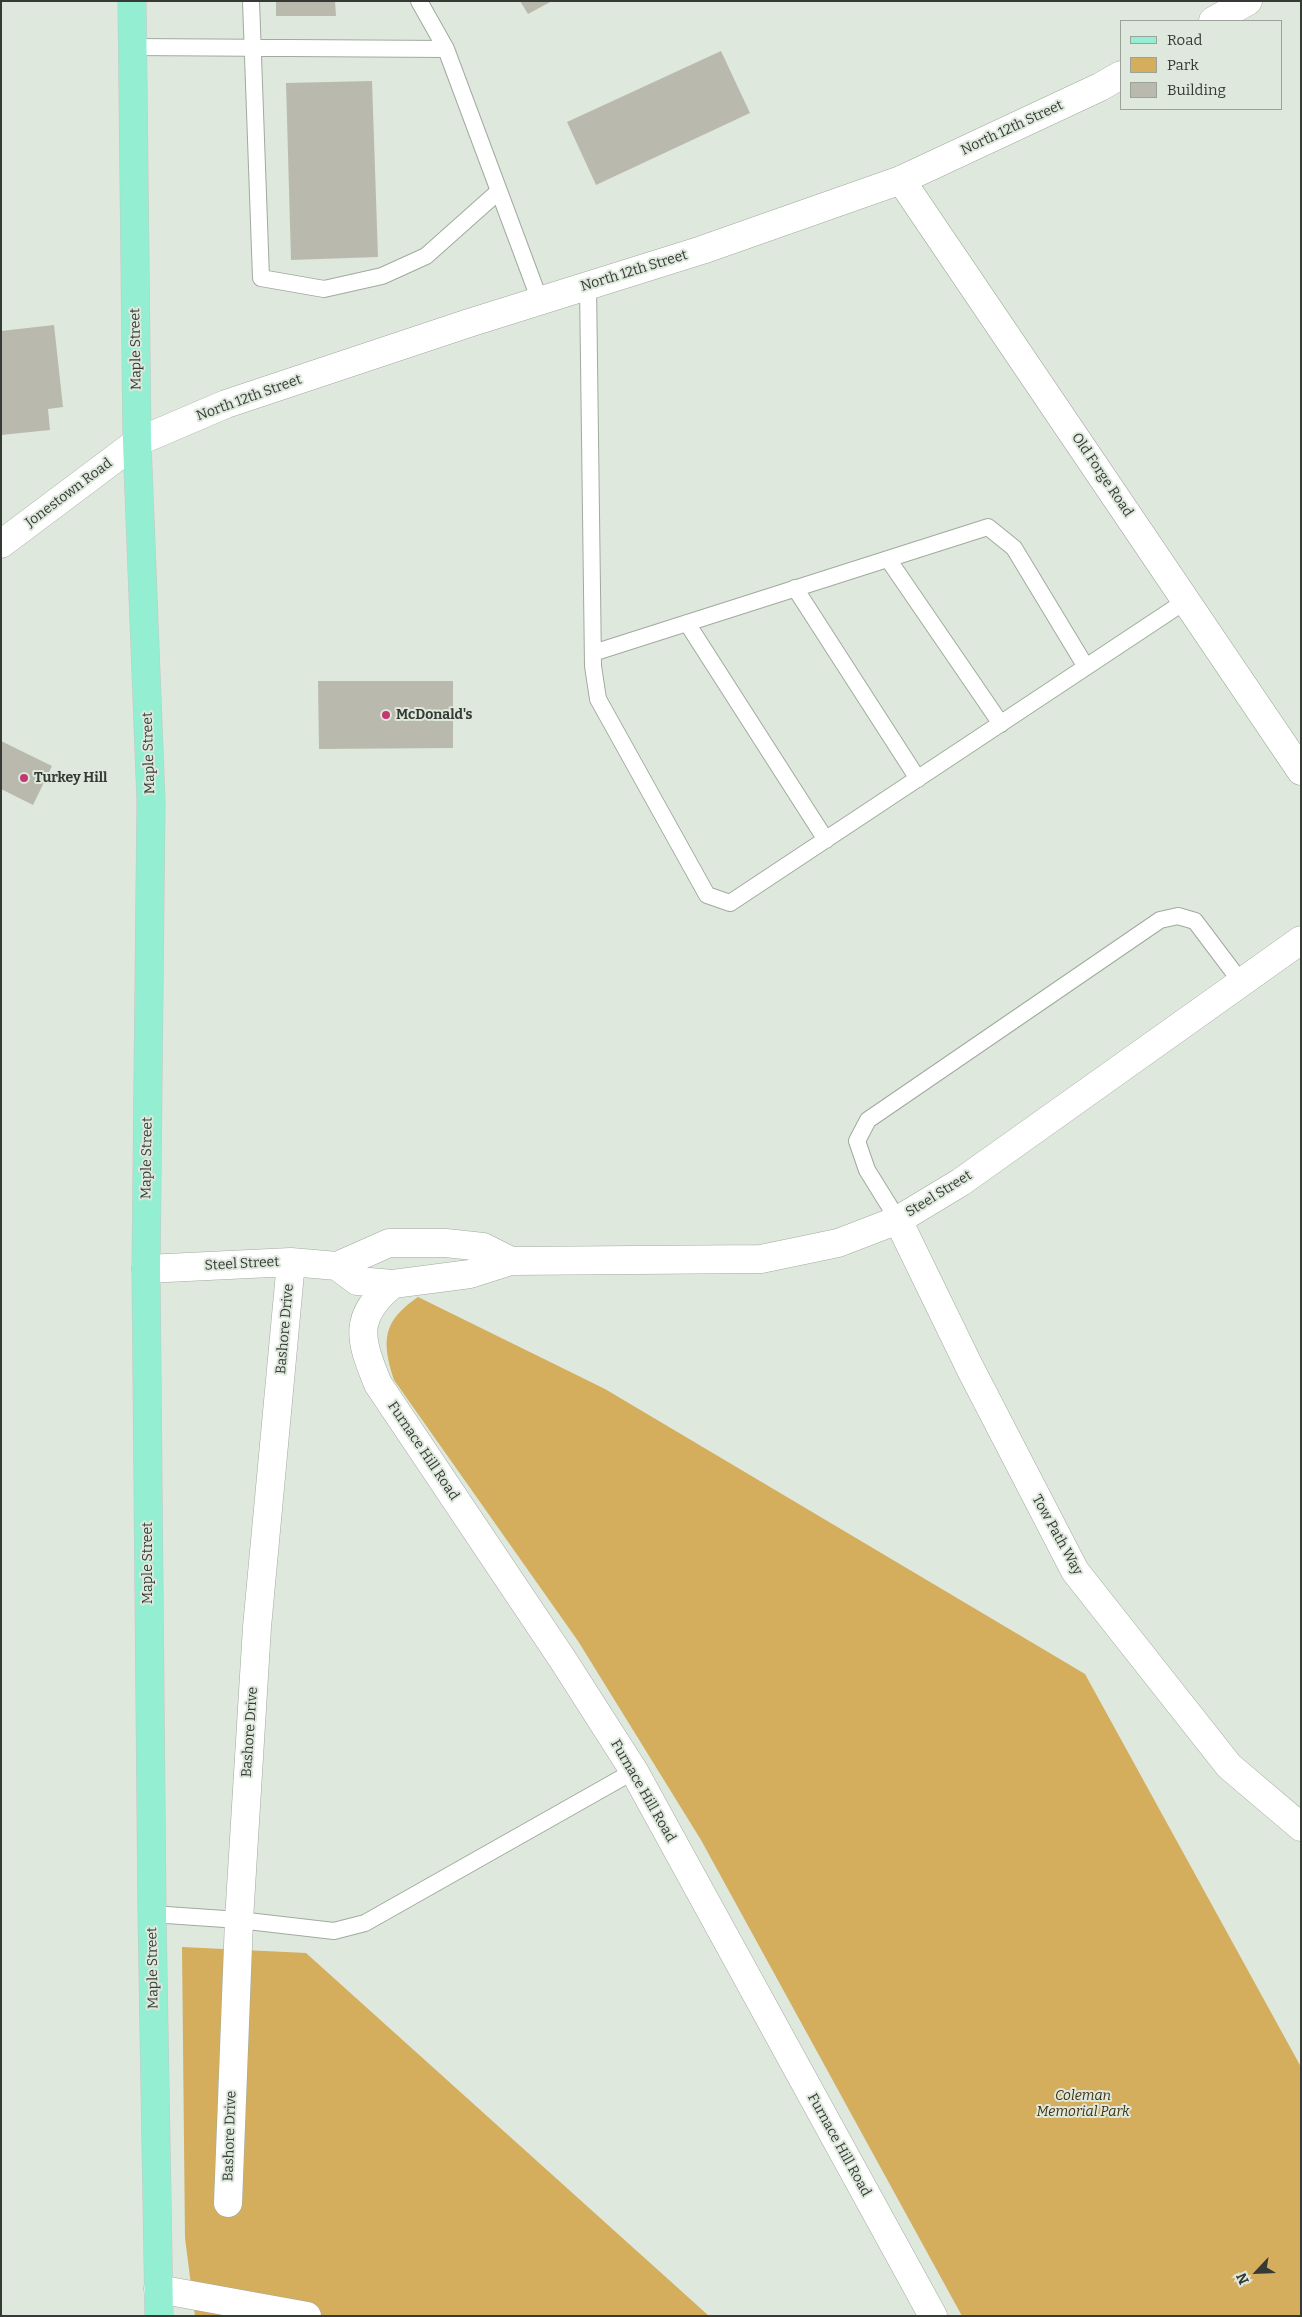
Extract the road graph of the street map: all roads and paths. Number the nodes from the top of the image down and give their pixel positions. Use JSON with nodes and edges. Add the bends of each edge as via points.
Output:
{"nodes":[{"id":1,"x":132,"y":1,"type":"edge"},
{"id":2,"x":251,"y":1,"type":"edge"},
{"id":3,"x":419,"y":1,"type":"edge"},
{"id":4,"x":1248,"y":1,"type":"edge"},
{"id":5,"x":1215,"y":20,"type":"edge"},
{"id":6,"x":132,"y":47,"type":"junction"},
{"id":7,"x":253,"y":47,"type":"junction"},
{"id":8,"x":446,"y":49,"type":"junction"},
{"id":9,"x":1120,"y":76,"type":"edge"},
{"id":10,"x":901,"y":180,"type":"junction"},
{"id":11,"x":499,"y":191,"type":"junction"},
{"id":12,"x":588,"y":285,"type":"junction"},
{"id":13,"x":540,"y":300,"type":"junction"},
{"id":14,"x":137,"y":442,"type":"junction"},
{"id":15,"x":1,"y":544,"type":"edge"},
{"id":16,"x":888,"y":559,"type":"junction"},
{"id":17,"x":795,"y":588,"type":"junction"},
{"id":18,"x":1187,"y":600,"type":"junction"},
{"id":19,"x":687,"y":623,"type":"junction"},
{"id":20,"x":593,"y":653,"type":"junction"},
{"id":21,"x":1086,"y":667,"type":"junction"},
{"id":22,"x":1001,"y":724,"type":"junction"},
{"id":23,"x":1301,"y":771,"type":"edge"},
{"id":24,"x":918,"y":778,"type":"junction"},
{"id":25,"x":826,"y":840,"type":"junction"},
{"id":26,"x":1301,"y":940,"type":"edge"},
{"id":27,"x":1241,"y":982,"type":"junction"},
{"id":28,"x":898,"y":1220,"type":"junction"},
{"id":29,"x":511,"y":1260,"type":"junction"},
{"id":30,"x":292,"y":1262,"type":"junction"},
{"id":31,"x":337,"y":1266,"type":"junction"},
{"id":32,"x":146,"y":1269,"type":"junction"},
{"id":33,"x":393,"y":1284,"type":"junction"},
{"id":34,"x":634,"y":1771,"type":"junction"},
{"id":35,"x":1301,"y":1827,"type":"edge"},
{"id":36,"x":152,"y":1914,"type":"junction"},
{"id":37,"x":239,"y":1920,"type":"junction"},
{"id":38,"x":228,"y":2203,"type":"dead end"},
{"id":39,"x":158,"y":2289,"type":"junction"},
{"id":40,"x":160,"y":2316,"type":"edge"},
{"id":41,"x":307,"y":2316,"type":"edge"},
{"id":42,"x":933,"y":2316,"type":"edge"}],
"edges":[{"from":1,"to":6,"type":"main road","name":"Maple Street"},
{"from":2,"to":7,"type":"lane"},
{"from":3,"to":8,"type":"lane"},
{"from":4,"to":5,"type":"street"},
{"from":6,"to":7,"type":"lane"},
{"from":6,"to":14,"type":"main road","name":"Maple Street"},
{"from":7,"to":8,"type":"lane"},
{"from":7,"to":11,"type":"lane","via":[[261,278],[324,289],[382,276],[426,256]]},
{"from":8,"to":11,"type":"lane"},
{"from":9,"to":10,"type":"street","name":"North 12th Street"},
{"from":10,"to":12,"type":"street","name":"North 12th Street","via":[[702,250]]},
{"from":10,"to":18,"type":"street","name":"Old Forge Road"},
{"from":11,"to":13,"type":"lane"},
{"from":12,"to":13,"type":"street","name":"North 12th Street"},
{"from":12,"to":20,"type":"lane"},
{"from":13,"to":14,"type":"street","name":"North 12th Street","via":[[226,404]]},
{"from":14,"to":15,"type":"street","name":"Jonestown Road"},
{"from":14,"to":32,"type":"main road","name":"Maple Street","via":[[151,801]]},
{"from":16,"to":17,"type":"lane"},
{"from":16,"to":21,"type":"lane","via":[[988,527],[1014,548]]},
{"from":16,"to":22,"type":"lane"},
{"from":17,"to":19,"type":"lane"},
{"from":17,"to":24,"type":"lane"},
{"from":18,"to":21,"type":"lane"},
{"from":18,"to":23,"type":"street","name":"Old Forge Road"},
{"from":19,"to":20,"type":"lane"},
{"from":19,"to":25,"type":"lane"},
{"from":20,"to":25,"type":"lane","via":[[598,699],[707,895],[730,903]]},
{"from":21,"to":22,"type":"lane"},
{"from":22,"to":24,"type":"lane"},
{"from":24,"to":25,"type":"lane"},
{"from":26,"to":27,"type":"street","name":"Steel Street"},
{"from":27,"to":28,"type":"street","name":"Steel Street","via":[[961,1182]]},
{"from":27,"to":28,"type":"lane","via":[[1195,921],[1178,916],[1160,920],[868,1120],[857,1141],[867,1170]]},
{"from":28,"to":29,"type":"street","name":"Steel Street","via":[[838,1243],[762,1259]]},
{"from":28,"to":35,"type":"street","name":"Tow Path Way","via":[[1075,1571],[1229,1766]]},
{"from":29,"to":31,"type":"street","name":"Steel Street","via":[[483,1248],[446,1243],[389,1243]]},
{"from":29,"to":33,"type":"street","name":"Steel Street","via":[[470,1274]]},
{"from":30,"to":31,"type":"street","name":"Steel Street"},
{"from":30,"to":32,"type":"street","name":"Steel Street"},
{"from":30,"to":37,"type":"street","name":"Bashore Drive","via":[[257,1627]]},
{"from":31,"to":33,"type":"street","name":"Steel Street","via":[[357,1281]]},
{"from":32,"to":36,"type":"main road","name":"Maple Street"},
{"from":33,"to":34,"type":"street","name":"Furnace Hill Road","via":[[376,1298],[366,1313],[363,1335],[367,1357],[378,1384],[564,1660]]},
{"from":34,"to":37,"type":"lane","via":[[365,1923],[334,1931]]},
{"from":34,"to":42,"type":"street","name":"Furnace Hill Road"},
{"from":36,"to":37,"type":"lane"},
{"from":36,"to":39,"type":"main road","name":"Maple Street"},
{"from":37,"to":38,"type":"street","name":"Bashore Drive"},
{"from":39,"to":40,"type":"main road","name":"Maple Street"},
{"from":39,"to":41,"type":"street"}]}
